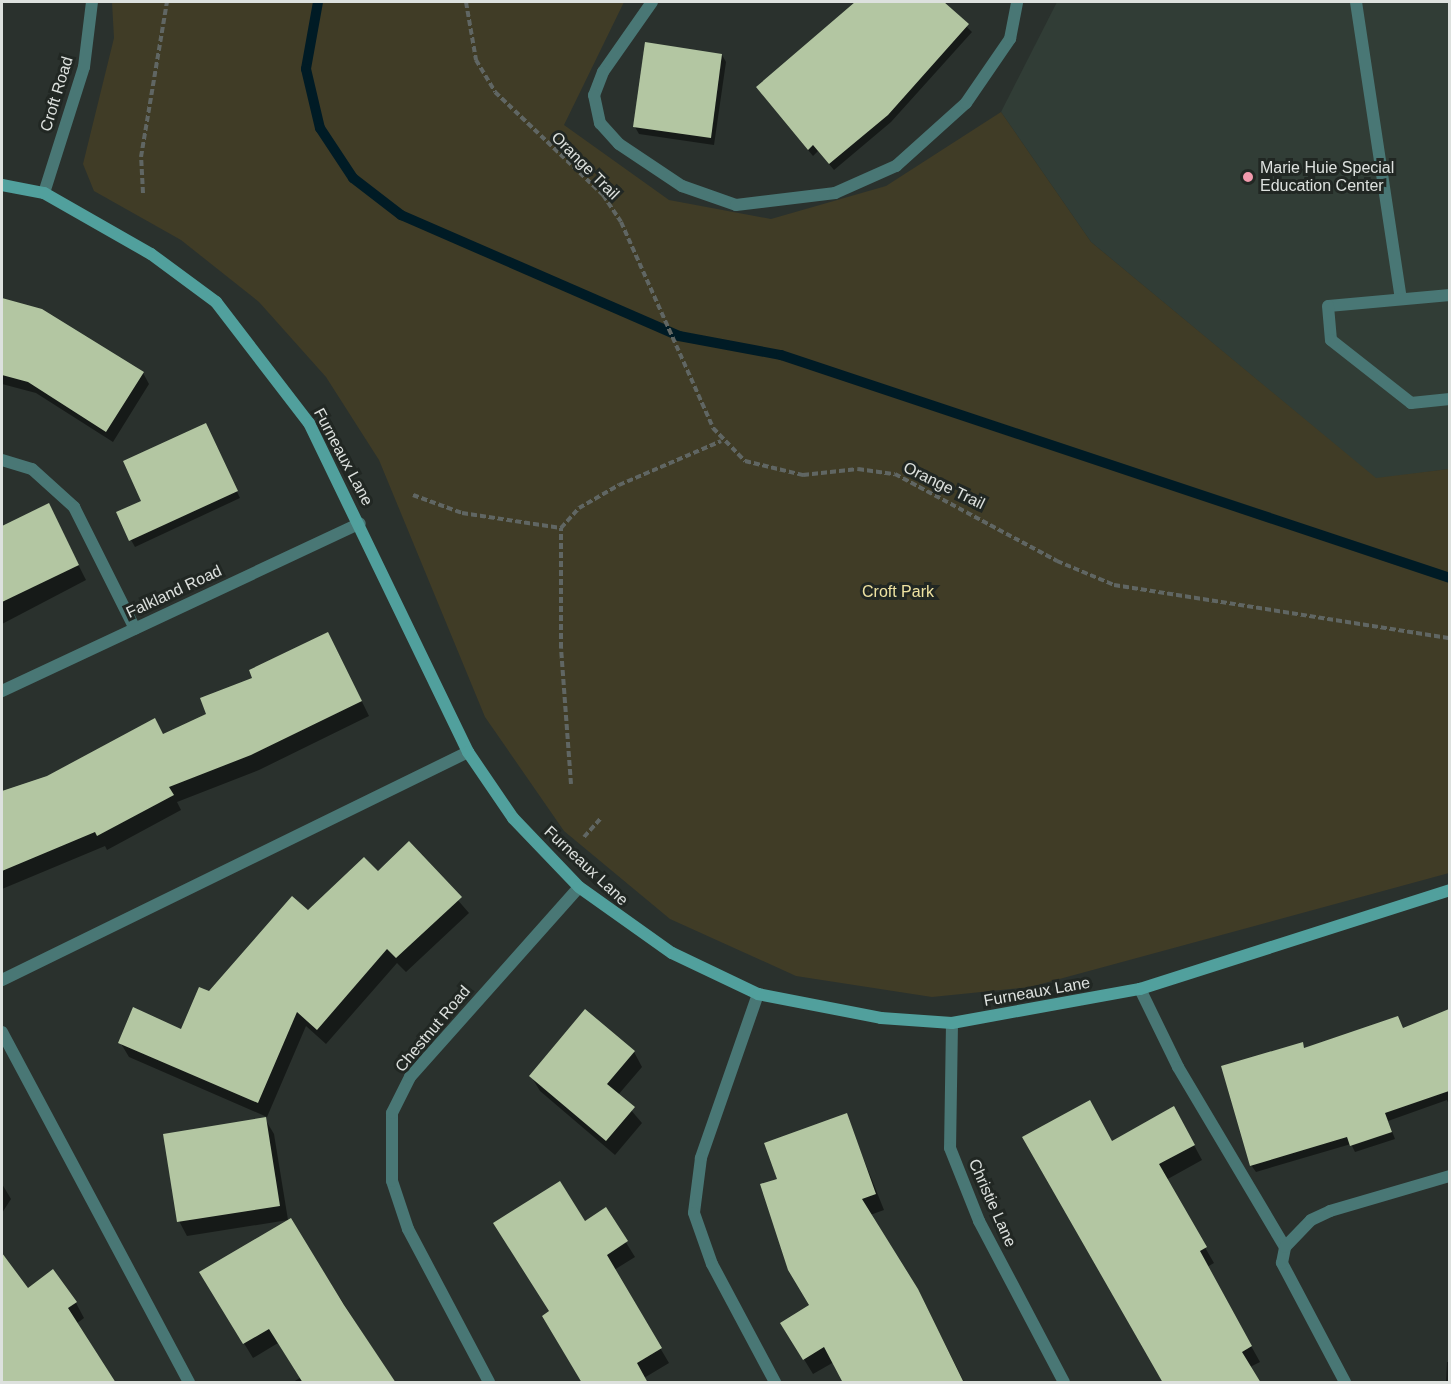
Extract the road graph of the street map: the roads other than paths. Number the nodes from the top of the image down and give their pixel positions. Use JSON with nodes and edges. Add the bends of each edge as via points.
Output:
{"nodes":[{"id":1,"x":92,"y":2,"type":"edge"},
{"id":2,"x":652,"y":2,"type":"edge"},
{"id":3,"x":1017,"y":2,"type":"edge"},
{"id":4,"x":1356,"y":2,"type":"edge"},
{"id":5,"x":2,"y":185,"type":"edge"},
{"id":6,"x":44,"y":194,"type":"junction"},
{"id":7,"x":1449,"y":295,"type":"edge"},
{"id":8,"x":1401,"y":299,"type":"junction"},
{"id":9,"x":1449,"y":399,"type":"edge"},
{"id":10,"x":2,"y":460,"type":"edge"},
{"id":11,"x":360,"y":523,"type":"junction"},
{"id":12,"x":135,"y":629,"type":"junction"},
{"id":13,"x":2,"y":691,"type":"edge"},
{"id":14,"x":468,"y":752,"type":"junction"},
{"id":15,"x":579,"y":887,"type":"junction"},
{"id":16,"x":1449,"y":890,"type":"edge"},
{"id":17,"x":2,"y":980,"type":"edge"},
{"id":18,"x":1140,"y":988,"type":"junction"},
{"id":19,"x":758,"y":994,"type":"junction"},
{"id":20,"x":952,"y":1023,"type":"junction"},
{"id":21,"x":2,"y":1032,"type":"edge"},
{"id":22,"x":1449,"y":1176,"type":"edge"},
{"id":23,"x":1285,"y":1247,"type":"junction"},
{"id":24,"x":189,"y":1383,"type":"edge"},
{"id":25,"x":489,"y":1383,"type":"edge"},
{"id":26,"x":775,"y":1383,"type":"edge"},
{"id":27,"x":1064,"y":1383,"type":"edge"},
{"id":28,"x":1345,"y":1383,"type":"edge"}],
"edges":[{"from":1,"to":6,"type":"street","name":"Croft Road","via":[[84,67]]},
{"from":2,"to":3,"type":"street","via":[[603,72],[594,95],[600,123],[619,144],[682,186],[736,204],[835,194],[896,166],[966,103],[1010,39]]},
{"from":4,"to":8,"type":"street"},
{"from":5,"to":6,"type":"street","name":"Furneaux Lane"},
{"from":6,"to":11,"type":"street","name":"Furneaux Lane","via":[[151,254],[216,303],[309,423]]},
{"from":7,"to":8,"type":"street"},
{"from":8,"to":9,"type":"street","via":[[1328,306],[1331,340],[1411,403]]},
{"from":10,"to":12,"type":"street","via":[[32,469],[74,507]]},
{"from":11,"to":12,"type":"street","name":"Falkland Road"},
{"from":11,"to":14,"type":"street","name":"Furneaux Lane"},
{"from":12,"to":13,"type":"street","name":"Falkland Road"},
{"from":14,"to":15,"type":"street","name":"Furneaux Lane","via":[[513,818]]},
{"from":14,"to":17,"type":"street"},
{"from":15,"to":19,"type":"street","name":"Furneaux Lane","via":[[672,953]]},
{"from":15,"to":25,"type":"street","name":"Chestnut Road","via":[[410,1077],[392,1113],[392,1181],[408,1229]]},
{"from":16,"to":18,"type":"street","name":"Furneaux Lane"},
{"from":18,"to":20,"type":"street","name":"Furneaux Lane"},
{"from":18,"to":23,"type":"street","via":[[1178,1067]]},
{"from":19,"to":20,"type":"street","name":"Furneaux Lane","via":[[881,1018]]},
{"from":19,"to":26,"type":"street","via":[[701,1158],[694,1213],[712,1264]]},
{"from":20,"to":27,"type":"street","name":"Christie Lane","via":[[950,1148],[979,1221]]},
{"from":21,"to":24,"type":"street"},
{"from":22,"to":23,"type":"street","via":[[1330,1211],[1311,1220]]},
{"from":23,"to":28,"type":"street","via":[[1282,1263]]}]}
